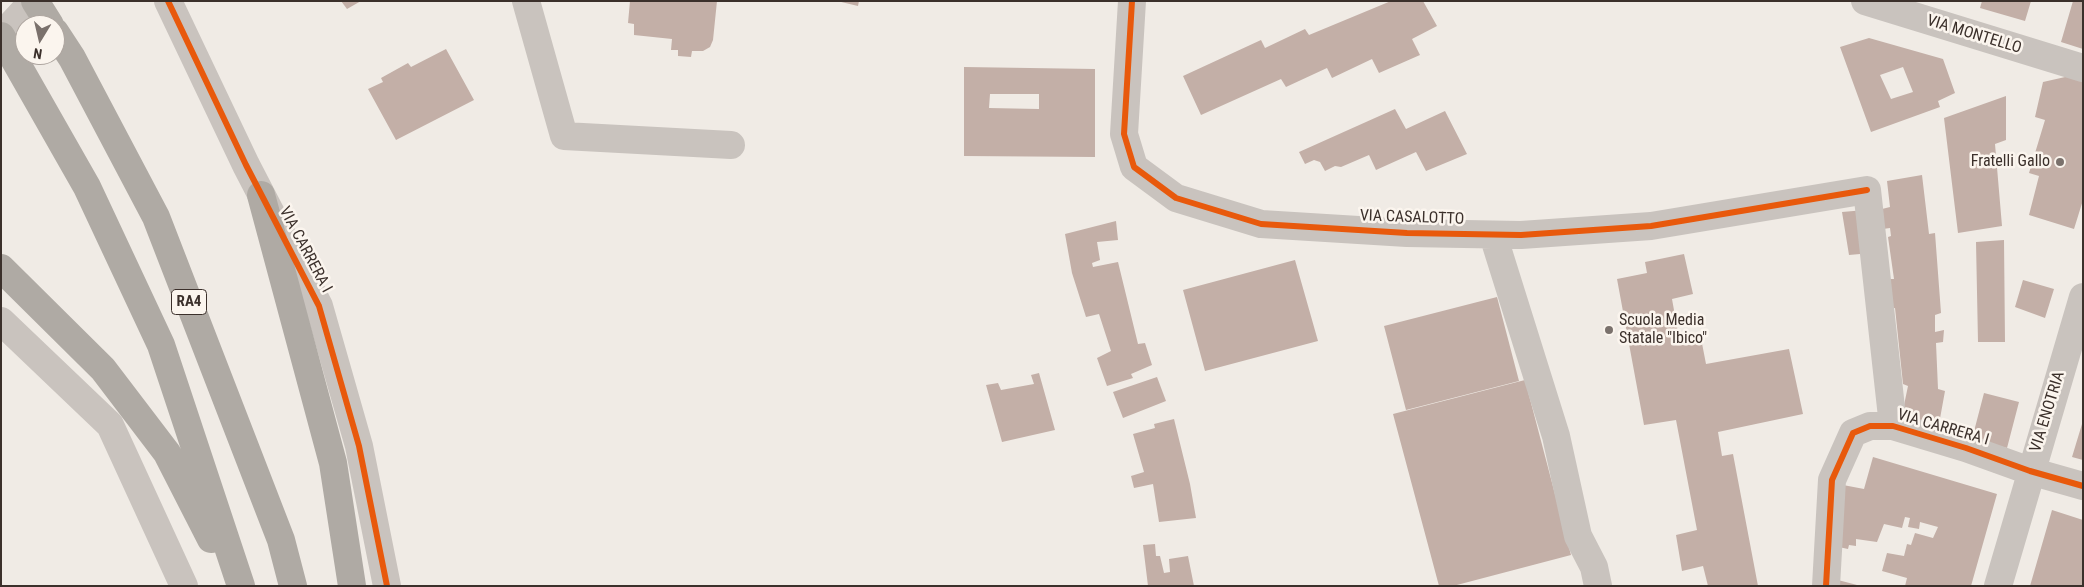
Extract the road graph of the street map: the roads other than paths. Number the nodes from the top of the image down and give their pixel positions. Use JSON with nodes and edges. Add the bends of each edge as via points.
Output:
{"nodes":[{"id":1,"x":34,"y":1,"type":"edge"},
{"id":2,"x":168,"y":1,"type":"edge"},
{"id":3,"x":526,"y":1,"type":"edge"},
{"id":4,"x":1132,"y":1,"type":"edge"},
{"id":5,"x":1865,"y":1,"type":"edge"},
{"id":6,"x":43,"y":15,"type":"edge"},
{"id":7,"x":7,"y":45,"type":"edge"},
{"id":8,"x":65,"y":47,"type":"edge"},
{"id":9,"x":2083,"y":68,"type":"edge"},
{"id":10,"x":731,"y":145,"type":"dead end"},
{"id":11,"x":261,"y":195,"type":"junction"},
{"id":12,"x":1493,"y":235,"type":"junction"},
{"id":13,"x":1,"y":268,"type":"edge"},
{"id":14,"x":2083,"y":297,"type":"edge"},
{"id":15,"x":1,"y":321,"type":"edge"},
{"id":16,"x":1893,"y":426,"type":"junction"},
{"id":17,"x":2030,"y":471,"type":"junction"},
{"id":18,"x":2083,"y":486,"type":"edge"},
{"id":19,"x":184,"y":586,"type":"edge"},
{"id":20,"x":236,"y":586,"type":"edge"},
{"id":21,"x":241,"y":586,"type":"edge"},
{"id":22,"x":293,"y":586,"type":"edge"},
{"id":23,"x":352,"y":586,"type":"edge"},
{"id":24,"x":387,"y":586,"type":"edge"},
{"id":25,"x":1598,"y":586,"type":"edge"},
{"id":26,"x":1826,"y":586,"type":"edge"},
{"id":27,"x":1998,"y":586,"type":"edge"}],
"edges":[{"from":1,"to":6,"type":"highway"},
{"from":1,"to":7,"type":"street"},
{"from":2,"to":11,"type":"street","name":"VIA CARRERA I"},
{"from":3,"to":10,"type":"street","via":[[564,136]]},
{"from":4,"to":12,"type":"street","name":"VIA CASALOTTO","via":[[1124,134],[1134,167],[1176,198],[1261,224]]},
{"from":5,"to":9,"type":"street","name":"VIA MONTELLO"},
{"from":7,"to":21,"type":"highway","number":"RA4","via":[[87,186],[160,344]]},
{"from":8,"to":22,"type":"highway","number":"RA4","via":[[156,217],[281,540]]},
{"from":11,"to":23,"type":"highway","via":[[333,463]]},
{"from":11,"to":24,"type":"street","name":"VIA CARRERA I","via":[[319,306],[359,446]]},
{"from":12,"to":16,"type":"street","name":"VIA CASALOTTO","via":[[1651,226],[1867,190]]},
{"from":12,"to":25,"type":"street","via":[[1556,436],[1578,536],[1594,567]]},
{"from":13,"to":20,"type":"highway","via":[[103,369],[167,453]]},
{"from":14,"to":17,"type":"street","name":"VIA ENOTRIA"},
{"from":15,"to":19,"type":"street","via":[[110,425]]},
{"from":16,"to":17,"type":"street","name":"VIA CARRERA I"},
{"from":16,"to":26,"type":"street","name":"VIA CARRERA I","via":[[1870,426],[1854,433],[1832,480]]},
{"from":17,"to":18,"type":"street","name":"VIA CARRERA I"},
{"from":17,"to":27,"type":"street","name":"VIA ENOTRIA"}]}
